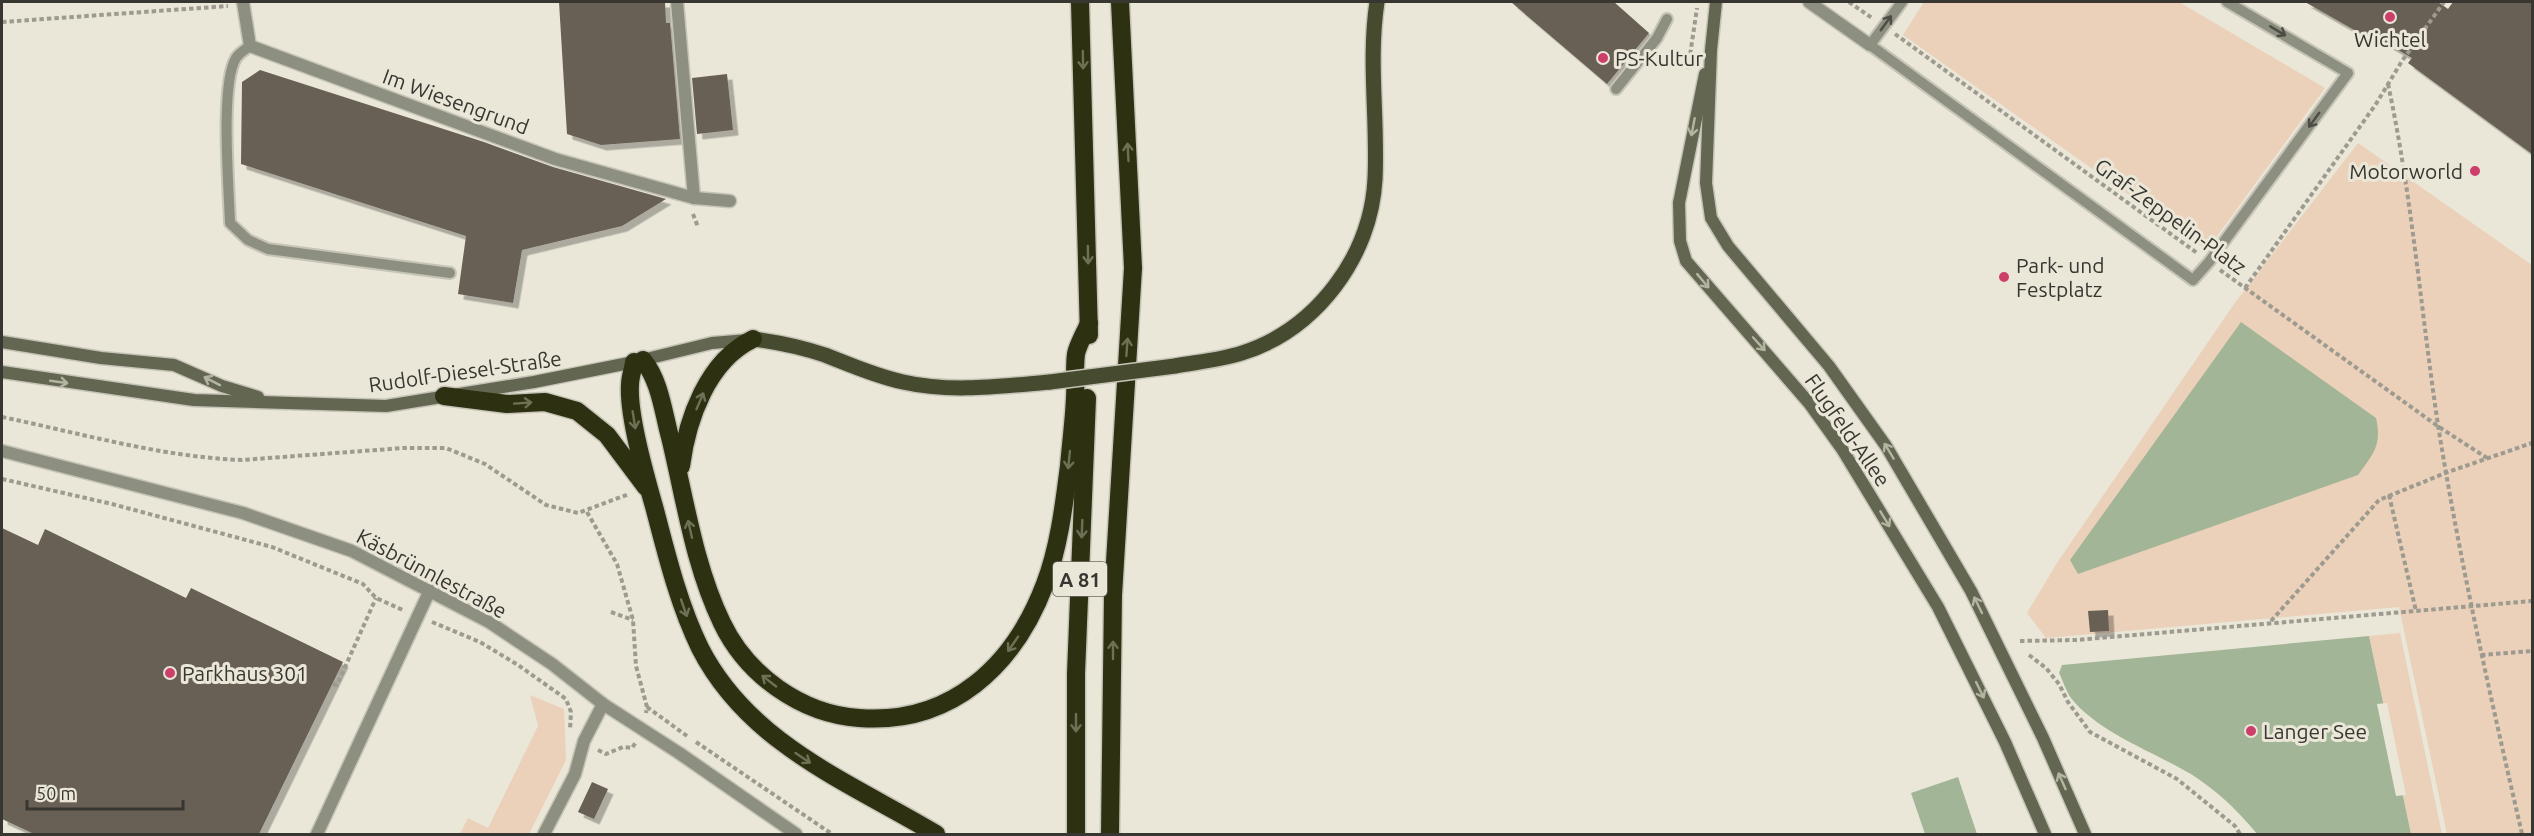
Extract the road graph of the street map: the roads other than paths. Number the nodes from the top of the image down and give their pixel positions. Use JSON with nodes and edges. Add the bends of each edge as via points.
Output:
{"nodes":[{"id":1,"x":677,"y":2,"type":"edge"},
{"id":2,"x":1080,"y":2,"type":"edge"},
{"id":3,"x":1120,"y":2,"type":"edge"},
{"id":4,"x":1377,"y":2,"type":"edge"},
{"id":5,"x":1716,"y":2,"type":"edge"},
{"id":6,"x":1809,"y":2,"type":"edge"},
{"id":7,"x":1902,"y":2,"type":"edge"},
{"id":8,"x":2227,"y":2,"type":"edge"},
{"id":9,"x":243,"y":3,"type":"edge"},
{"id":10,"x":1667,"y":19,"type":"dead end"},
{"id":11,"x":1870,"y":45,"type":"junction"},
{"id":12,"x":250,"y":46,"type":"junction"},
{"id":13,"x":1711,"y":50,"type":"junction"},
{"id":14,"x":1616,"y":89,"type":"dead end"},
{"id":15,"x":694,"y":198,"type":"junction"},
{"id":16,"x":730,"y":201,"type":"dead end"},
{"id":17,"x":450,"y":273,"type":"dead end"},
{"id":18,"x":1089,"y":323,"type":"junction"},
{"id":19,"x":753,"y":339,"type":"junction"},
{"id":20,"x":2,"y":342,"type":"edge"},
{"id":21,"x":638,"y":361,"type":"junction"},
{"id":22,"x":2,"y":372,"type":"edge"},
{"id":23,"x":444,"y":396,"type":"junction"},
{"id":24,"x":288,"y":404,"type":"junction"},
{"id":25,"x":2,"y":451,"type":"edge"},
{"id":26,"x":680,"y":477,"type":"junction"},
{"id":27,"x":651,"y":493,"type":"junction"},
{"id":28,"x":430,"y":590,"type":"junction"},
{"id":29,"x":603,"y":704,"type":"junction"},
{"id":30,"x":317,"y":834,"type":"edge"},
{"id":31,"x":544,"y":834,"type":"edge"},
{"id":32,"x":796,"y":834,"type":"edge"},
{"id":33,"x":936,"y":834,"type":"edge"},
{"id":34,"x":1076,"y":834,"type":"edge"},
{"id":35,"x":1110,"y":834,"type":"edge"},
{"id":36,"x":2045,"y":834,"type":"edge"},
{"id":37,"x":2085,"y":834,"type":"edge"}],
"edges":[{"from":1,"to":15,"type":"street"},
{"from":2,"to":18,"type":"highway","number":"A 81","one_way":true},
{"from":35,"to":3,"type":"highway","number":"A 81","one_way":true,"via":[[1113,595],[1133,268]]},
{"from":4,"to":19,"type":"main road","bridge":true,"via":[[1372,69],[1375,180],[1367,226],[1347,272],[1303,319],[1273,340],[1242,354],[1175,366],[1050,382],[962,388],[906,383],[869,374],[785,343]]},
{"from":5,"to":13,"type":"main road","name":"Flugfeld-Allee"},
{"from":6,"to":11,"type":"street"},
{"from":11,"to":7,"type":"lane","one_way":true},
{"from":8,"to":11,"type":"lane","one_way":true,"via":[[2348,73],[2193,280]]},
{"from":9,"to":12,"type":"street"},
{"from":10,"to":14,"type":"lane","via":[[1657,38]]},
{"from":12,"to":15,"type":"street","name":"Im Wiesengrund","via":[[555,159]]},
{"from":12,"to":17,"type":"lane","via":[[236,57],[229,84],[230,223],[248,240],[268,249]]},
{"from":13,"to":36,"type":"main road","name":"Flugfeld-Allee","one_way":true,"via":[[1678,203],[1680,241],[1686,261],[1809,403],[1853,467],[1938,607],[2005,742]]},
{"from":37,"to":13,"type":"main road","name":"Flugfeld-Allee","one_way":true,"via":[[1971,591],[1886,446],[1829,366],[1716,230],[1706,183]]},
{"from":15,"to":16,"type":"street","name":"Im Wiesengrund"},
{"from":18,"to":26,"type":"highway","one_way":true,"via":[[1076,352],[1066,485],[1045,583],[1008,652],[979,682],[948,702],[896,717],[848,717],[799,701],[763,677],[745,659],[721,622],[696,550]]},
{"from":18,"to":34,"type":"highway","number":"A 81","one_way":true,"via":[[1076,674]]},
{"from":19,"to":21,"type":"main road","name":"Rudolf-Diesel-Straße","via":[[712,343]]},
{"from":26,"to":19,"type":"highway","one_way":true,"via":[[684,443],[708,382],[734,351]]},
{"from":24,"to":20,"type":"main road","one_way":true,"via":[[239,392],[174,365]]},
{"from":21,"to":23,"type":"main road","name":"Rudolf-Diesel-Straße"},
{"from":21,"to":26,"type":"highway","via":[[658,390]]},
{"from":21,"to":27,"type":"highway","one_way":true,"via":[[630,394]]},
{"from":22,"to":24,"type":"main road","name":"Rudolf-Diesel-Straße","one_way":true,"via":[[194,400]]},
{"from":23,"to":24,"type":"main road","name":"Rudolf-Diesel-Straße","via":[[386,406]]},
{"from":23,"to":27,"type":"highway","one_way":true,"via":[[507,404],[545,402],[577,411],[607,435]]},
{"from":25,"to":28,"type":"street","name":"Käsbrünnlestraße","via":[[243,513],[352,551]]},
{"from":27,"to":33,"type":"highway","one_way":true,"via":[[688,621],[701,650],[731,695],[766,731],[809,763]]},
{"from":28,"to":29,"type":"street","name":"Käsbrünnlestraße","via":[[507,634]]},
{"from":28,"to":30,"type":"street"},
{"from":29,"to":31,"type":"street","via":[[584,741],[575,774]]},
{"from":29,"to":32,"type":"street","name":"Käsbrünnlestraße"}]}
